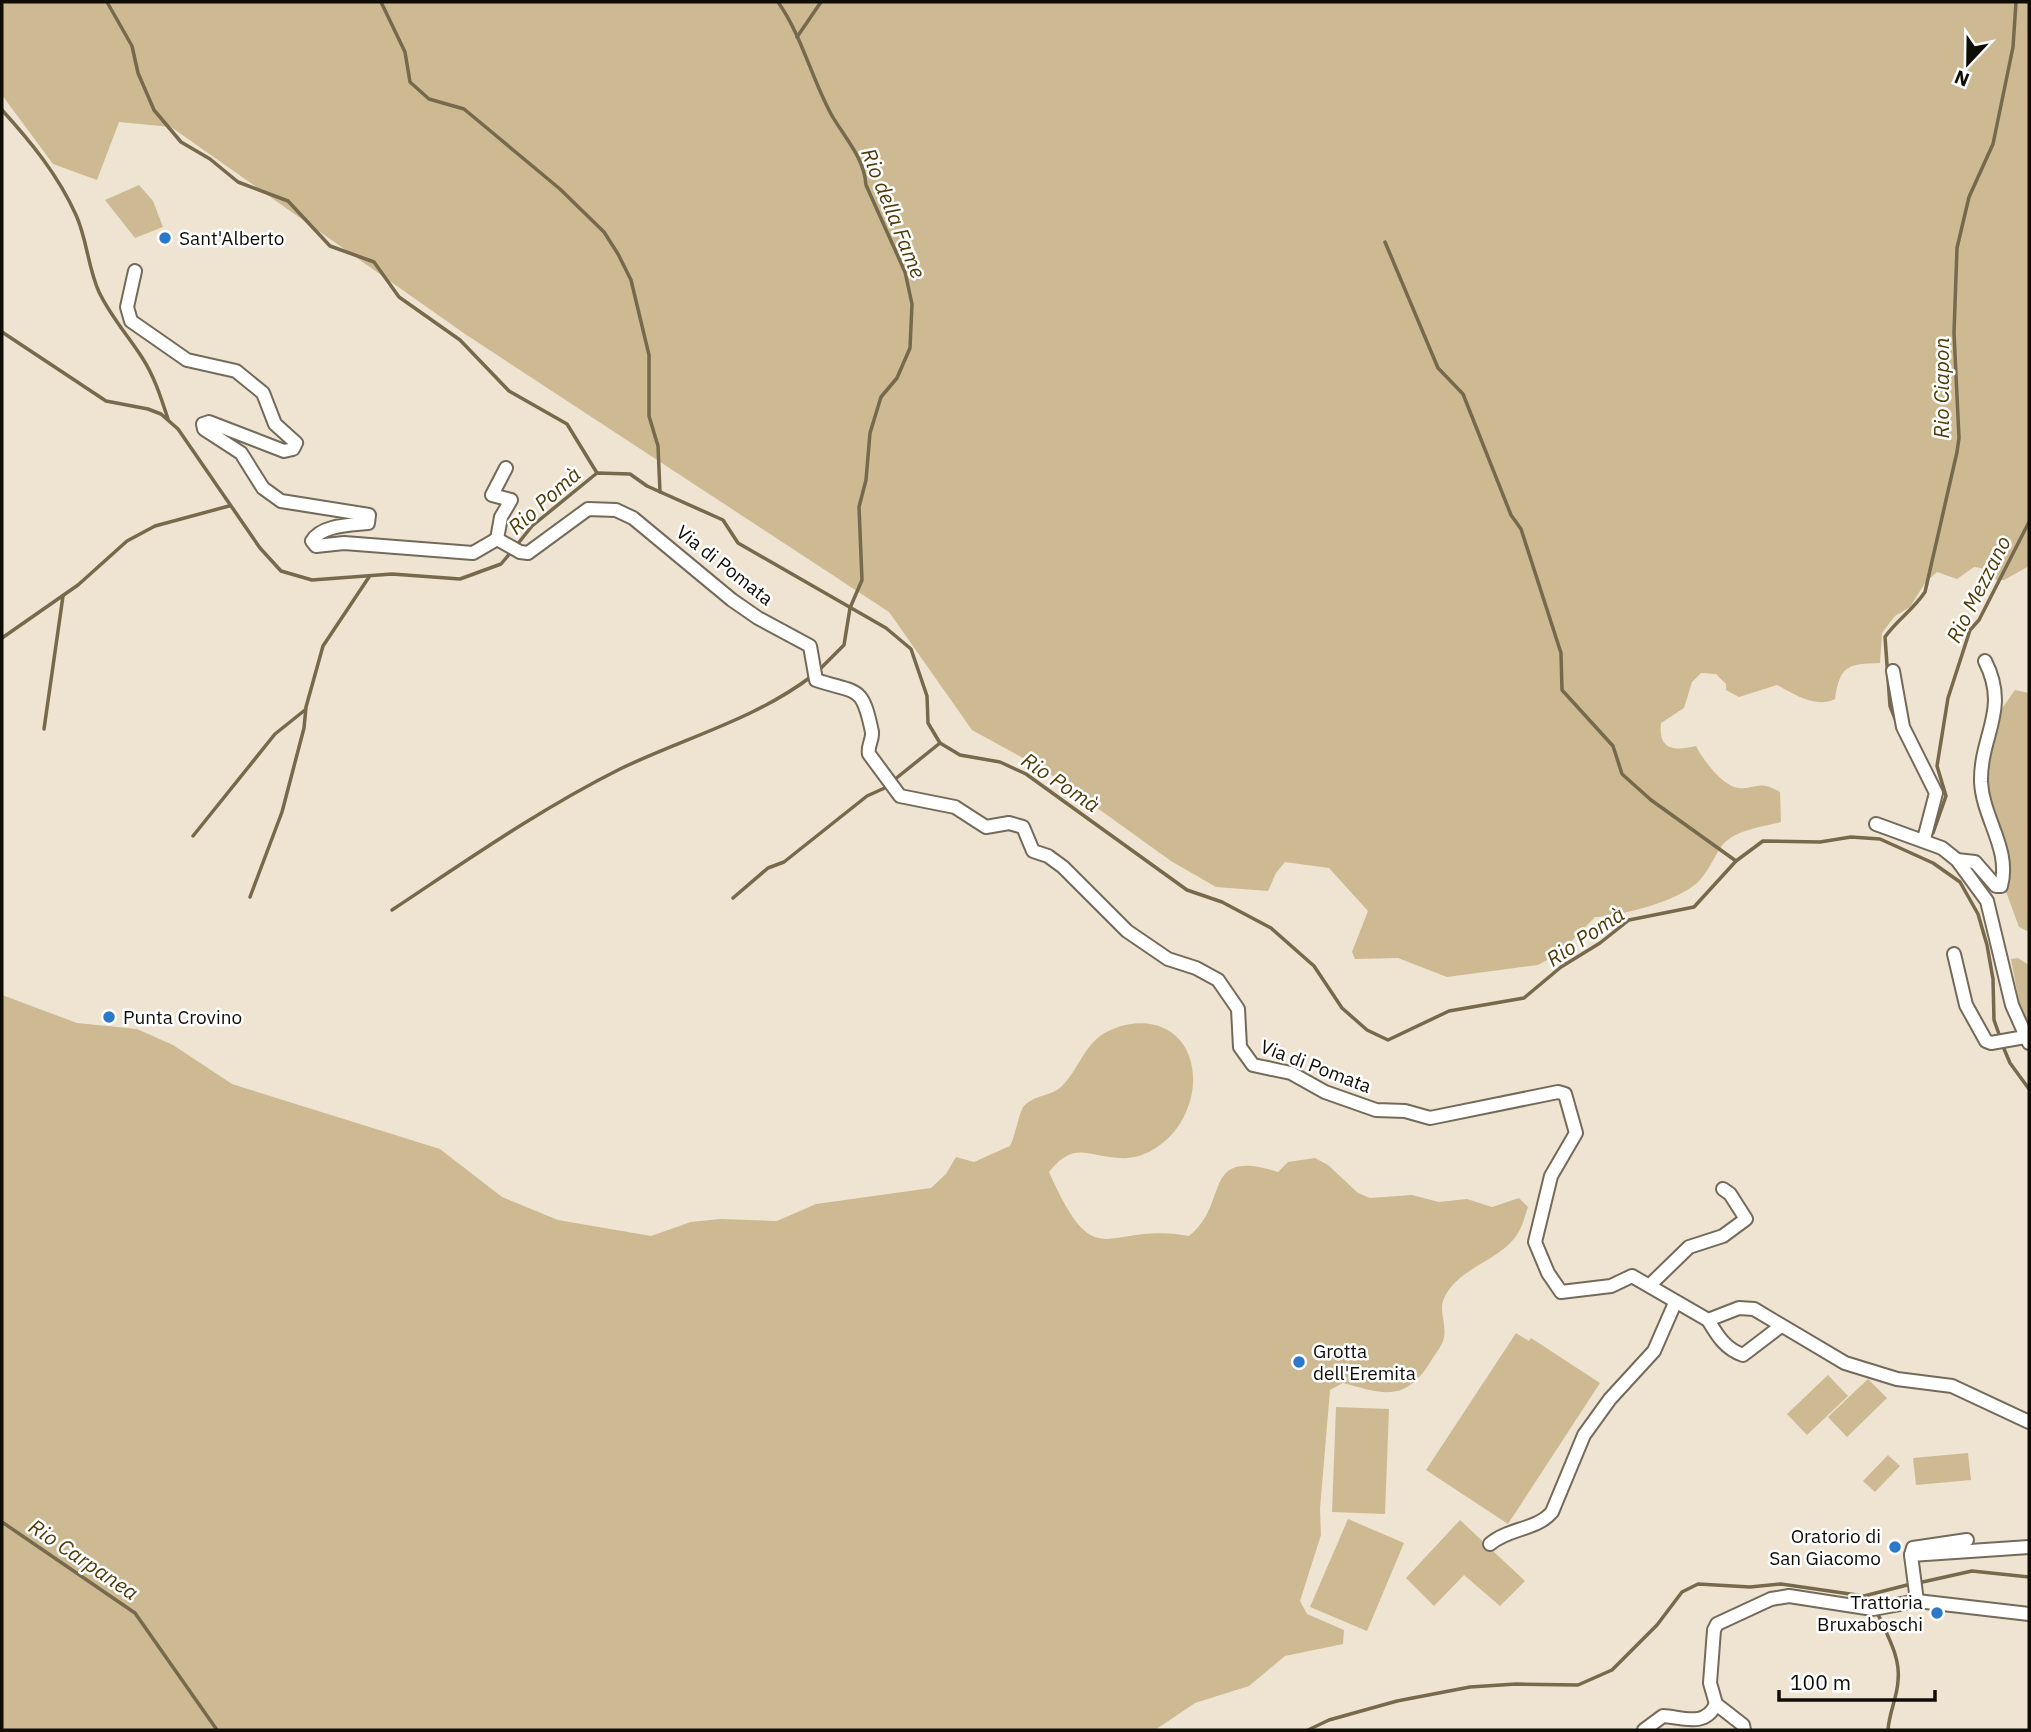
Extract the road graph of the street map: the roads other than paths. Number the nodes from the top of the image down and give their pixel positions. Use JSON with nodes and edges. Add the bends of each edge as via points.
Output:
{"nodes":[{"id":1,"x":135,"y":271,"type":"dead end"},
{"id":2,"x":506,"y":468,"type":"dead end"},
{"id":3,"x":501,"y":541,"type":"junction"},
{"id":4,"x":1985,"y":662,"type":"dead end"},
{"id":5,"x":1893,"y":671,"type":"dead end"},
{"id":6,"x":1876,"y":824,"type":"dead end"},
{"id":7,"x":1924,"y":839,"type":"junction"},
{"id":8,"x":1957,"y":860,"type":"junction"},
{"id":9,"x":1954,"y":954,"type":"dead end"},
{"id":10,"x":2027,"y":1040,"type":"edge"},
{"id":11,"x":1723,"y":1189,"type":"dead end"},
{"id":12,"x":1651,"y":1284,"type":"junction"},
{"id":13,"x":1675,"y":1303,"type":"junction"},
{"id":14,"x":1708,"y":1320,"type":"junction"},
{"id":15,"x":1781,"y":1326,"type":"junction"},
{"id":16,"x":2029,"y":1422,"type":"edge"},
{"id":17,"x":1967,"y":1540,"type":"dead end"},
{"id":18,"x":1490,"y":1544,"type":"dead end"},
{"id":19,"x":2029,"y":1547,"type":"edge"},
{"id":20,"x":1911,"y":1556,"type":"junction"},
{"id":21,"x":1915,"y":1596,"type":"junction"},
{"id":22,"x":2029,"y":1614,"type":"edge"},
{"id":23,"x":1716,"y":1704,"type":"junction"},
{"id":24,"x":1644,"y":1730,"type":"edge"},
{"id":25,"x":1744,"y":1730,"type":"edge"}],
"edges":[{"from":1,"to":3,"type":"street","via":[[127,307],[131,321],[187,360],[236,371],[263,393],[275,424],[296,443],[284,451],[209,422],[203,424],[204,429],[241,453],[263,488],[281,501],[369,514],[368,523],[315,536],[316,546],[344,543],[472,553]]},
{"from":2,"to":3,"type":"street","via":[[492,495],[511,498],[501,517]]},
{"from":3,"to":12,"type":"street","name":"Via di Pomata","via":[[520,552],[532,552],[588,509],[608,508],[634,518],[732,600],[810,646],[816,680],[847,687],[860,696],[868,709],[872,733],[867,750],[897,793],[905,799],[955,807],[986,827],[1009,823],[1023,827],[1033,852],[1063,867],[1127,931],[1168,959],[1205,971],[1224,986],[1241,1020],[1242,1052],[1253,1065],[1292,1073],[1325,1093],[1365,1106],[1430,1118],[1565,1094],[1576,1133],[1551,1176],[1536,1248],[1564,1293],[1611,1286],[1632,1276]]},
{"from":4,"to":8,"type":"street","via":[[1993,676],[1997,703],[1981,783],[2003,857],[2001,886],[1973,860]]},
{"from":5,"to":7,"type":"street","via":[[1903,727],[1937,793]]},
{"from":6,"to":7,"type":"street"},
{"from":7,"to":8,"type":"street"},
{"from":8,"to":10,"type":"street","via":[[1991,910],[2009,993]]},
{"from":9,"to":10,"type":"street","via":[[1969,1009],[1985,1040]]},
{"from":11,"to":12,"type":"street","via":[[1746,1219],[1723,1236],[1689,1247]]},
{"from":12,"to":13,"type":"street"},
{"from":13,"to":14,"type":"street"},
{"from":13,"to":18,"type":"street","via":[[1654,1351],[1584,1435],[1548,1516]]},
{"from":14,"to":15,"type":"street","via":[[1739,1308],[1754,1309]]},
{"from":14,"to":15,"type":"street","via":[[1726,1345],[1743,1355]]},
{"from":15,"to":16,"type":"street","via":[[1845,1363],[1896,1379],[1952,1386]]},
{"from":17,"to":20,"type":"street","via":[[1922,1544],[1913,1548]]},
{"from":19,"to":20,"type":"street"},
{"from":20,"to":21,"type":"street"},
{"from":21,"to":22,"type":"street"},
{"from":21,"to":23,"type":"street","via":[[1877,1609],[1797,1594],[1771,1600],[1716,1625],[1710,1683]]},
{"from":23,"to":24,"type":"street","via":[[1694,1721],[1663,1716]]},
{"from":23,"to":25,"type":"street"}]}
